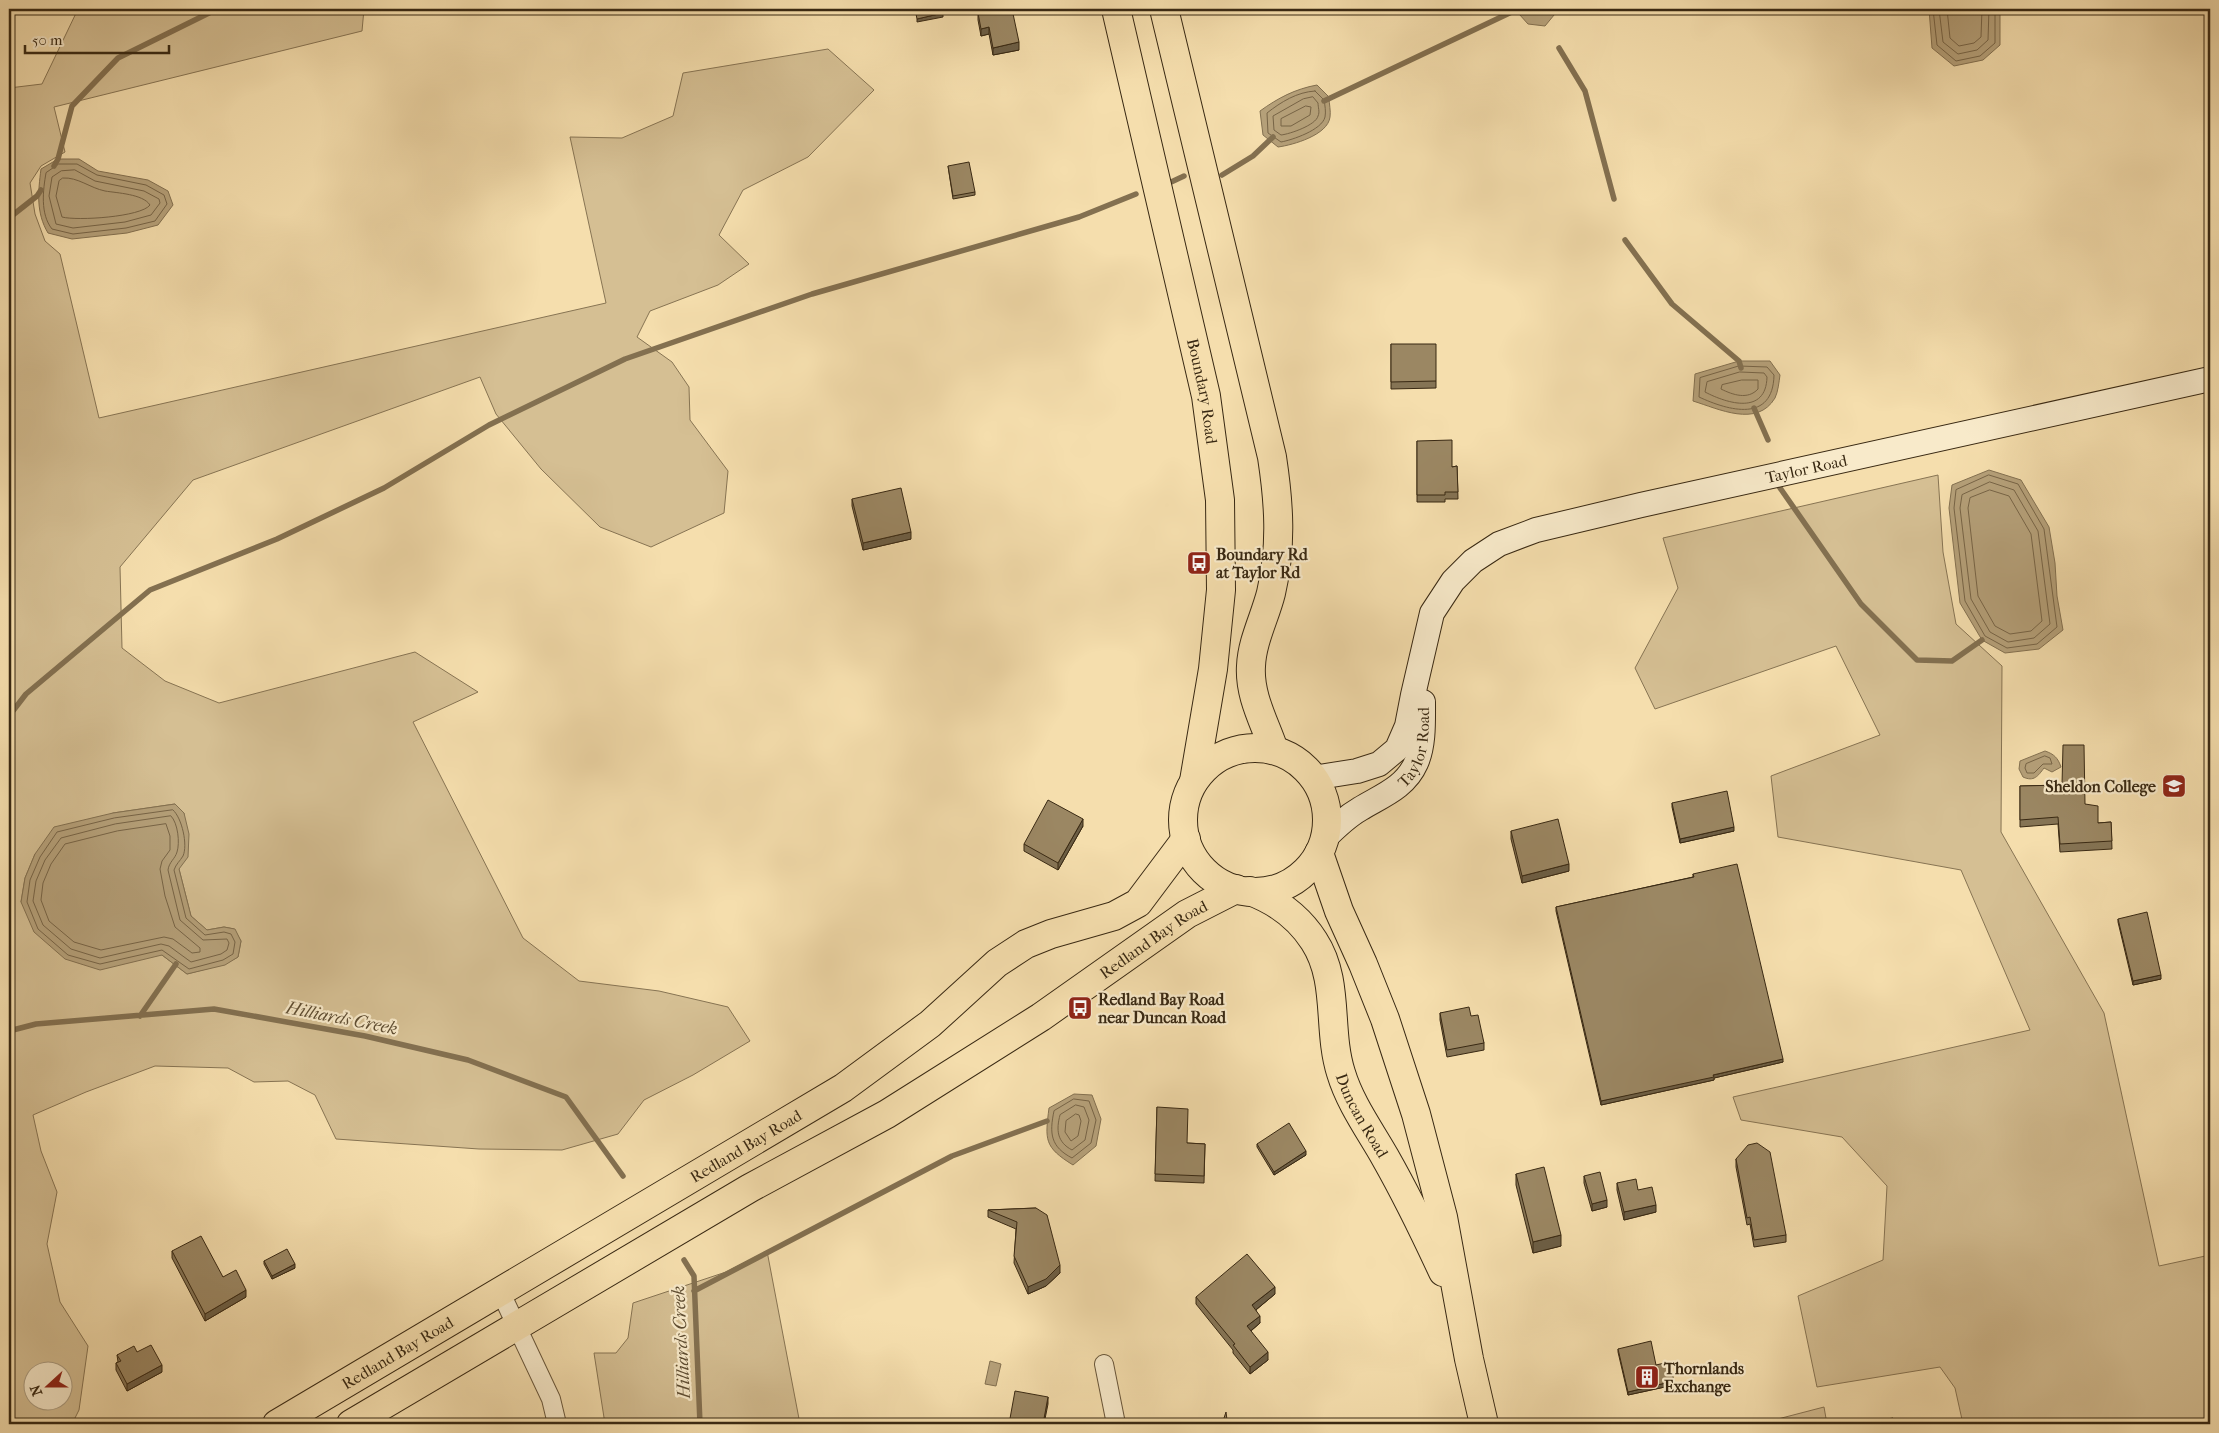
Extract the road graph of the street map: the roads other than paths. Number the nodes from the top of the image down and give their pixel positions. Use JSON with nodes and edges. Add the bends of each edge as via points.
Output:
{"nodes":[{"id":1,"x":1116,"y":9,"type":"edge"},
{"id":2,"x":1164,"y":9,"type":"edge"},
{"id":3,"x":2210,"y":379,"type":"edge"},
{"id":4,"x":1432,"y":613,"type":"junction"},
{"id":5,"x":1274,"y":750,"type":"junction"},
{"id":6,"x":1313,"y":778,"type":"junction"},
{"id":7,"x":1194,"y":781,"type":"junction"},
{"id":8,"x":1186,"y":839,"type":"junction"},
{"id":9,"x":1322,"y":846,"type":"junction"},
{"id":10,"x":1243,"y":890,"type":"junction"},
{"id":11,"x":501,"y":1293,"type":"junction"},
{"id":12,"x":517,"y":1326,"type":"junction"},
{"id":13,"x":1469,"y":1359,"type":"junction"},
{"id":14,"x":1104,"y":1364,"type":"dead end"},
{"id":15,"x":277,"y":1424,"type":"edge"},
{"id":16,"x":351,"y":1424,"type":"edge"},
{"id":17,"x":557,"y":1424,"type":"edge"},
{"id":18,"x":1116,"y":1424,"type":"edge"},
{"id":19,"x":1484,"y":1424,"type":"edge"}],
"edges":[{"from":1,"to":7,"type":"main road","name":"Boundary Road","via":[[1206,396],[1220,500],[1221,590],[1214,659]]},
{"from":2,"to":5,"type":"main road","via":[[1274,473],[1280,534],[1277,566],[1250,667],[1256,704]]},
{"from":3,"to":4,"type":"street","name":"Taylor Road","via":[[1536,530],[1499,544],[1472,561],[1453,581]]},
{"from":4,"to":6,"type":"street","name":"Taylor Road","via":[[1407,726],[1396,749],[1380,764]]},
{"from":4,"to":9,"type":"street","name":"Taylor Road","via":[[1423,679],[1422,740],[1416,763],[1406,779],[1392,791],[1343,820]]},
{"from":5,"to":6,"type":"main road","via":[[1289,756]]},
{"from":5,"to":7,"type":"main road","via":[[1238,749],[1221,756]]},
{"from":6,"to":9,"type":"main road","via":[[1323,797],[1327,818]]},
{"from":7,"to":8,"type":"main road","via":[[1184,812]]},
{"from":8,"to":10,"type":"main road","via":[[1193,856],[1205,871],[1219,882]]},
{"from":8,"to":11,"type":"main road","name":"Redland Bay Road","via":[[1138,903],[1114,916],[1026,944],[997,963],[930,1024],[843,1088]]},
{"from":9,"to":10,"type":"main road","via":[[1307,870],[1290,883],[1271,890]]},
{"from":9,"to":13,"type":"main road","name":"Duncan Road","via":[[1339,911],[1385,1019],[1416,1114],[1443,1217]]},
{"from":10,"to":12,"type":"main road","name":"Redland Bay Road","via":[[1187,914],[1041,1017],[887,1114],[750,1188]]},
{"from":10,"to":13,"type":"main road","name":"Duncan Road","via":[[1272,900],[1299,920],[1325,963],[1330,977],[1341,1073],[1361,1118],[1415,1212],[1446,1279]]},
{"from":11,"to":12,"type":"street"},
{"from":11,"to":15,"type":"main road","name":"Redland Bay Road"},
{"from":12,"to":16,"type":"main road","name":"Redland Bay Road"},
{"from":12,"to":17,"type":"street","via":[[551,1399]]},
{"from":13,"to":19,"type":"main road","name":"Duncan Road"},
{"from":14,"to":18,"type":"street"}]}
